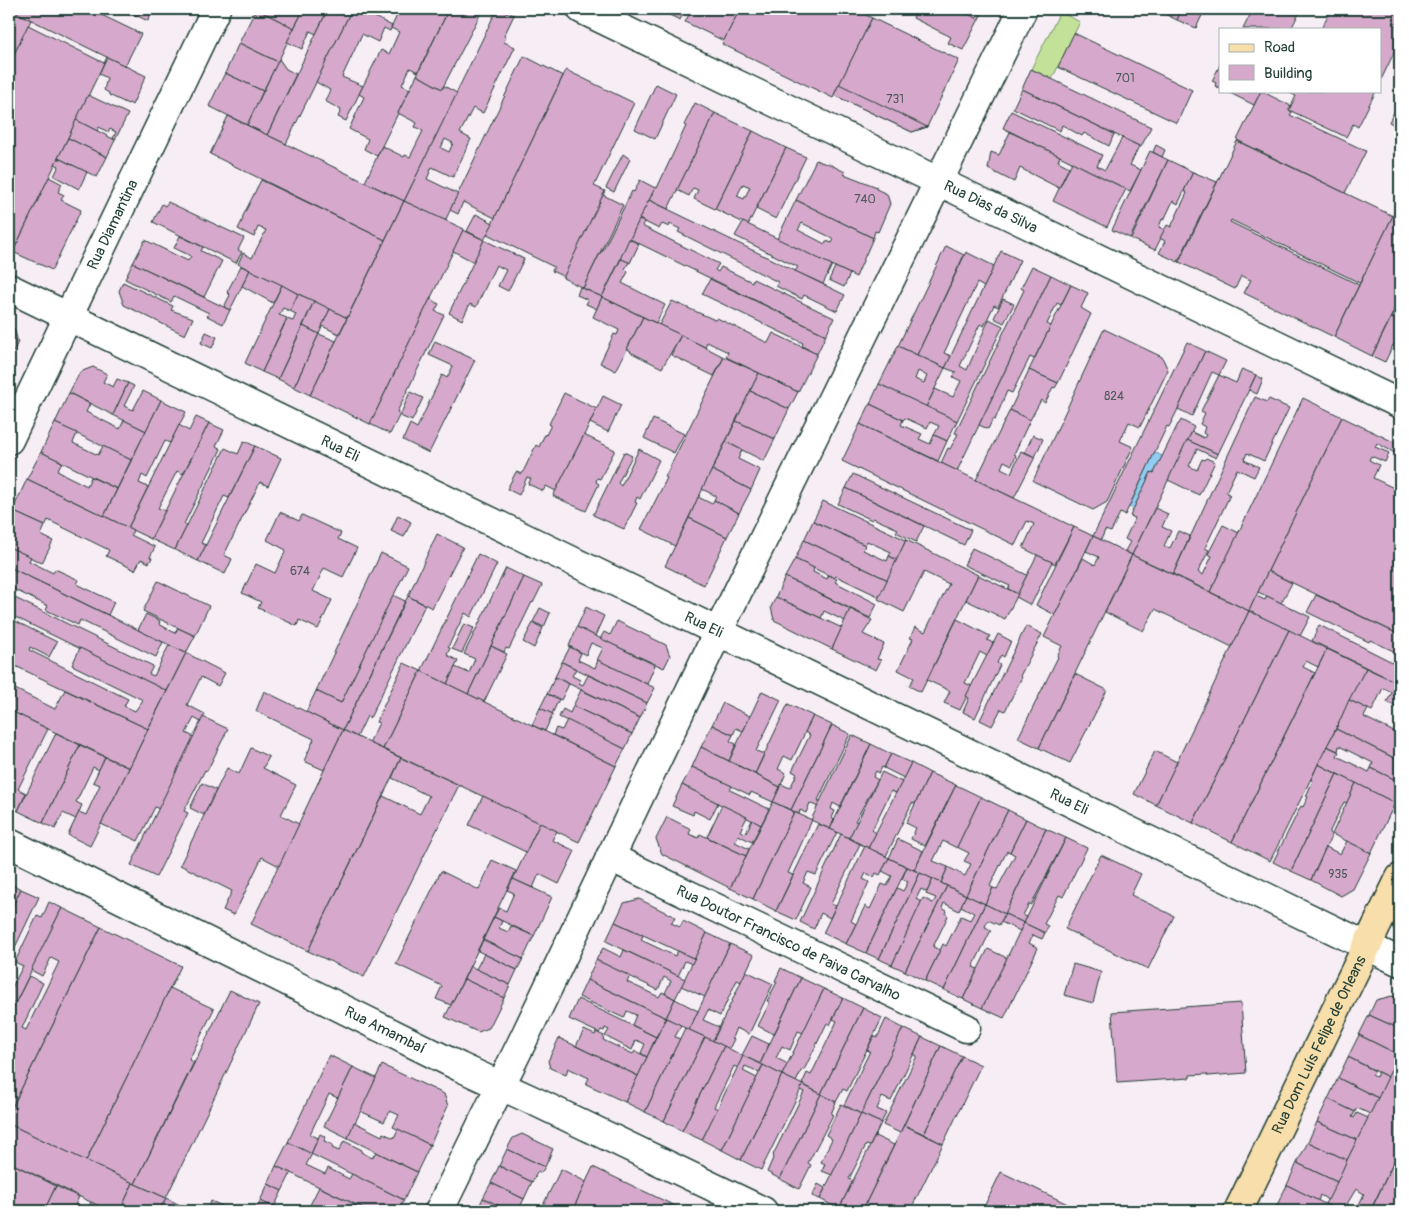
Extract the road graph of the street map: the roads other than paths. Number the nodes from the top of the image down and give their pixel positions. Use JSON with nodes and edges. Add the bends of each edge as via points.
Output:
{"nodes":[{"id":1,"x":216,"y":9,"type":"edge"},
{"id":2,"x":581,"y":9,"type":"edge"},
{"id":3,"x":1023,"y":9,"type":"edge"},
{"id":4,"x":939,"y":182,"type":"junction"},
{"id":5,"x":9,"y":288,"type":"edge"},
{"id":6,"x":68,"y":317,"type":"junction"},
{"id":7,"x":1400,"y":404,"type":"edge"},
{"id":8,"x":9,"y":440,"type":"edge"},
{"id":9,"x":718,"y":632,"type":"junction"},
{"id":10,"x":9,"y":843,"type":"edge"},
{"id":11,"x":610,"y":857,"type":"junction"},
{"id":12,"x":1400,"y":878,"type":"edge"},
{"id":13,"x":1367,"y":946,"type":"junction"},
{"id":14,"x":1400,"y":962,"type":"edge"},
{"id":15,"x":966,"y":1028,"type":"dead end"},
{"id":16,"x":501,"y":1086,"type":"junction"},
{"id":17,"x":439,"y":1211,"type":"edge"},
{"id":18,"x":763,"y":1211,"type":"edge"},
{"id":19,"x":1238,"y":1211,"type":"edge"}],
"edges":[{"from":1,"to":6,"type":"street","name":"Rua Diamantina"},
{"from":2,"to":4,"type":"street","name":"Rua Dias da Silva"},
{"from":3,"to":4,"type":"street"},
{"from":4,"to":7,"type":"street","name":"Rua Dias da Silva"},
{"from":4,"to":9,"type":"street"},
{"from":5,"to":6,"type":"street","name":"Rua Eli"},
{"from":6,"to":8,"type":"street","name":"Rua Diamantina"},
{"from":6,"to":9,"type":"street","name":"Rua Eli"},
{"from":9,"to":11,"type":"street"},
{"from":9,"to":13,"type":"street","name":"Rua Eli"},
{"from":10,"to":16,"type":"street","name":"Rua Amambaí"},
{"from":11,"to":15,"type":"street","name":"Rua Doutor Francisco de Paiva Carvalho"},
{"from":11,"to":16,"type":"street"},
{"from":12,"to":13,"type":"main road","name":"Rua Dom Luís Felipe de Orleans"},
{"from":13,"to":14,"type":"street","name":"Rua Eli"},
{"from":13,"to":19,"type":"main road","name":"Rua Dom Luís Felipe de Orleans"},
{"from":16,"to":17,"type":"street"},
{"from":16,"to":18,"type":"street","name":"Rua Amambaí"}]}
